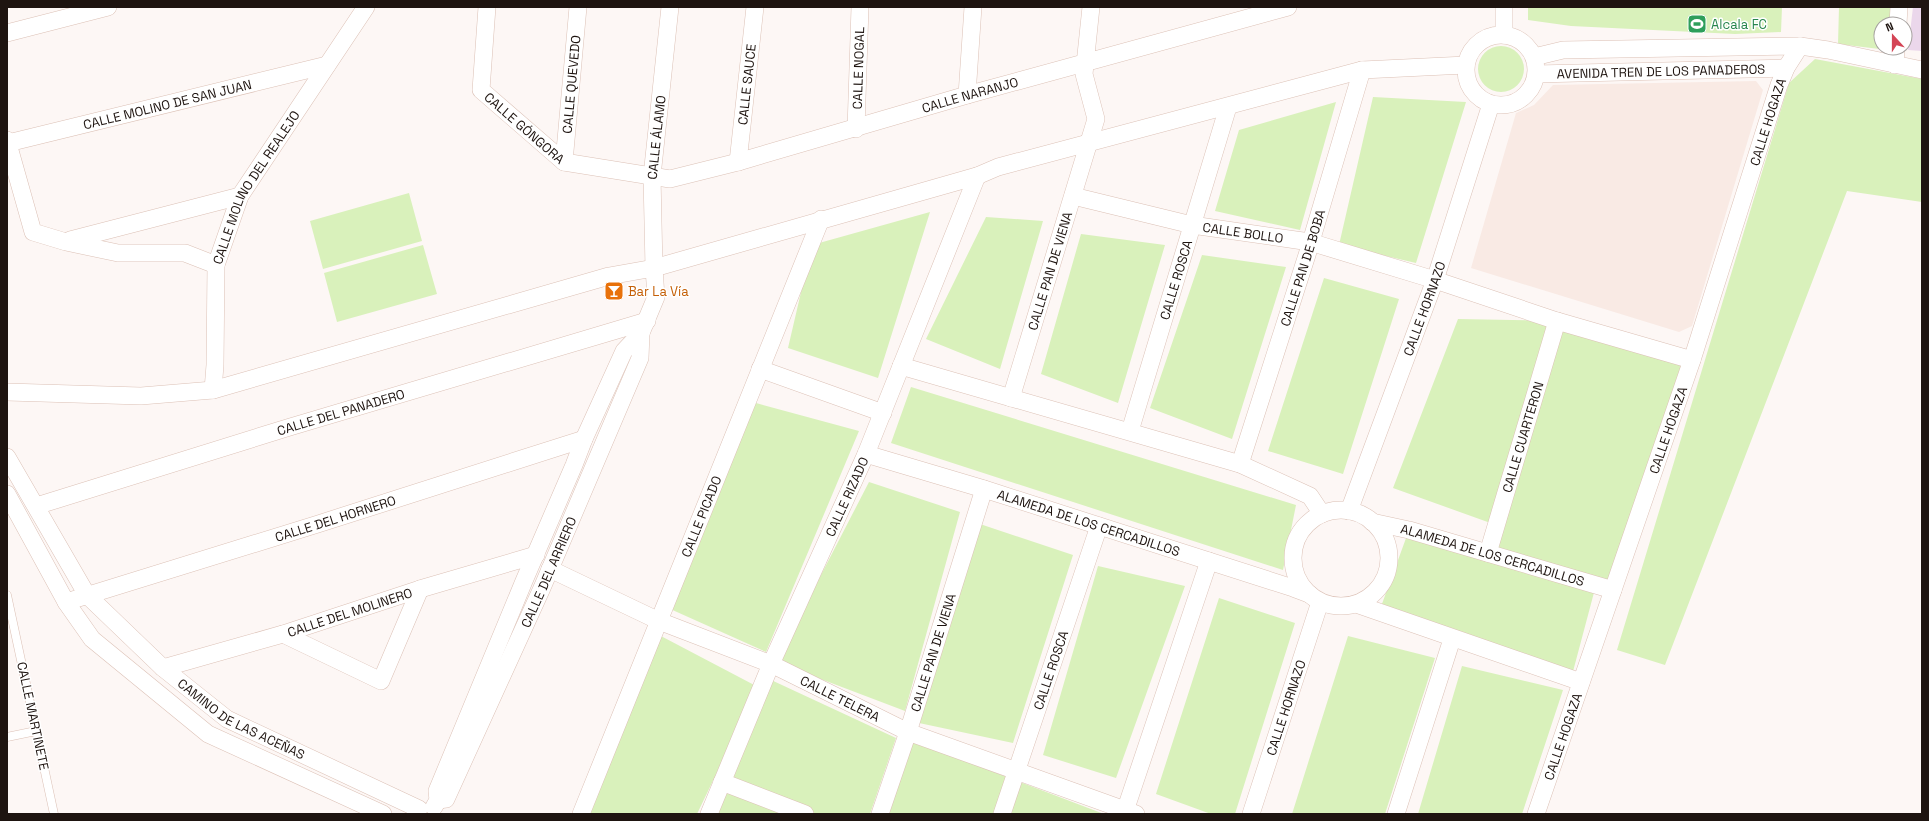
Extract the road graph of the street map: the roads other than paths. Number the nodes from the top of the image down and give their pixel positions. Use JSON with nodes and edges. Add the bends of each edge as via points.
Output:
{"nodes":[{"id":1,"x":108,"y":7,"type":"edge"},
{"id":2,"x":366,"y":7,"type":"edge"},
{"id":3,"x":486,"y":7,"type":"edge"},
{"id":4,"x":578,"y":7,"type":"edge"},
{"id":5,"x":670,"y":7,"type":"edge"},
{"id":6,"x":755,"y":7,"type":"edge"},
{"id":7,"x":860,"y":7,"type":"edge"},
{"id":8,"x":973,"y":7,"type":"edge"},
{"id":9,"x":1091,"y":7,"type":"edge"},
{"id":10,"x":1288,"y":7,"type":"edge"},
{"id":11,"x":1504,"y":7,"type":"edge"},
{"id":12,"x":7,"y":33,"type":"edge"},
{"id":13,"x":1504,"y":35,"type":"junction"},
{"id":14,"x":1800,"y":46,"type":"junction"},
{"id":15,"x":1873,"y":54,"type":"edge"},
{"id":16,"x":1895,"y":56,"type":"edge"},
{"id":17,"x":1534,"y":57,"type":"junction"},
{"id":18,"x":1087,"y":61,"type":"junction"},
{"id":19,"x":327,"y":65,"type":"junction"},
{"id":20,"x":1466,"y":65,"type":"junction"},
{"id":21,"x":1786,"y":68,"type":"junction"},
{"id":22,"x":1362,"y":70,"type":"junction"},
{"id":23,"x":1922,"y":70,"type":"edge"},
{"id":24,"x":1536,"y":74,"type":"junction"},
{"id":25,"x":967,"y":95,"type":"junction"},
{"id":26,"x":1491,"y":104,"type":"junction"},
{"id":27,"x":1228,"y":106,"type":"junction"},
{"id":28,"x":856,"y":129,"type":"junction"},
{"id":29,"x":7,"y":142,"type":"edge"},
{"id":30,"x":1089,"y":144,"type":"junction"},
{"id":31,"x":564,"y":162,"type":"junction"},
{"id":32,"x":738,"y":162,"type":"junction"},
{"id":33,"x":652,"y":176,"type":"junction"},
{"id":34,"x":977,"y":176,"type":"junction"},
{"id":35,"x":240,"y":196,"type":"junction"},
{"id":36,"x":1073,"y":196,"type":"junction"},
{"id":37,"x":821,"y":219,"type":"junction"},
{"id":38,"x":1192,"y":225,"type":"junction"},
{"id":39,"x":66,"y":242,"type":"junction"},
{"id":40,"x":1310,"y":242,"type":"junction"},
{"id":41,"x":216,"y":265,"type":"junction"},
{"id":42,"x":654,"y":268,"type":"junction"},
{"id":43,"x":1435,"y":280,"type":"junction"},
{"id":44,"x":1558,"y":321,"type":"junction"},
{"id":45,"x":644,"y":327,"type":"junction"},
{"id":46,"x":1692,"y":360,"type":"junction"},
{"id":47,"x":902,"y":366,"type":"junction"},
{"id":48,"x":760,"y":369,"type":"junction"},
{"id":49,"x":213,"y":390,"type":"junction"},
{"id":50,"x":7,"y":392,"type":"edge"},
{"id":51,"x":1011,"y":398,"type":"junction"},
{"id":52,"x":883,"y":413,"type":"junction"},
{"id":53,"x":1130,"y":431,"type":"junction"},
{"id":54,"x":584,"y":439,"type":"junction"},
{"id":55,"x":866,"y":454,"type":"junction"},
{"id":56,"x":7,"y":457,"type":"edge"},
{"id":57,"x":1240,"y":464,"type":"junction"},
{"id":58,"x":984,"y":489,"type":"junction"},
{"id":59,"x":7,"y":494,"type":"edge"},
{"id":60,"x":36,"y":506,"type":"junction"},
{"id":61,"x":1349,"y":511,"type":"junction"},
{"id":62,"x":1322,"y":514,"type":"junction"},
{"id":63,"x":1372,"y":522,"type":"junction"},
{"id":64,"x":1099,"y":526,"type":"junction"},
{"id":65,"x":1488,"y":553,"type":"junction"},
{"id":66,"x":536,"y":555,"type":"junction"},
{"id":67,"x":1208,"y":561,"type":"junction"},
{"id":68,"x":550,"y":569,"type":"junction"},
{"id":69,"x":420,"y":589,"type":"junction"},
{"id":70,"x":1613,"y":590,"type":"junction"},
{"id":71,"x":7,"y":595,"type":"edge"},
{"id":72,"x":87,"y":595,"type":"junction"},
{"id":73,"x":1314,"y":598,"type":"junction"},
{"id":74,"x":66,"y":602,"type":"junction"},
{"id":75,"x":1356,"y":604,"type":"junction"},
{"id":76,"x":659,"y":621,"type":"junction"},
{"id":77,"x":283,"y":634,"type":"junction"},
{"id":78,"x":1452,"y":639,"type":"junction"},
{"id":79,"x":771,"y":664,"type":"junction"},
{"id":80,"x":163,"y":668,"type":"junction"},
{"id":81,"x":1581,"y":682,"type":"junction"},
{"id":82,"x":36,"y":731,"type":"junction"},
{"id":83,"x":908,"y":732,"type":"junction"},
{"id":84,"x":7,"y":737,"type":"edge"},
{"id":85,"x":1017,"y":772,"type":"junction"},
{"id":86,"x":722,"y":782,"type":"junction"},
{"id":87,"x":430,"y":809,"type":"edge"},
{"id":88,"x":1128,"y":813,"type":"edge"},
{"id":89,"x":54,"y":814,"type":"edge"},
{"id":90,"x":384,"y":814,"type":"edge"},
{"id":91,"x":581,"y":814,"type":"edge"},
{"id":92,"x":709,"y":814,"type":"edge"},
{"id":93,"x":805,"y":814,"type":"edge"},
{"id":94,"x":880,"y":814,"type":"edge"},
{"id":95,"x":1002,"y":814,"type":"edge"},
{"id":96,"x":1251,"y":814,"type":"edge"},
{"id":97,"x":1396,"y":814,"type":"edge"},
{"id":98,"x":1536,"y":814,"type":"edge"}],
"edges":[{"from":1,"to":12,"type":"street"},
{"from":2,"to":19,"type":"street","name":"CALLE MOLINO DEL REALEJO"},
{"from":3,"to":31,"type":"street","name":"CALLE GÓNGORA","via":[[481,90]]},
{"from":4,"to":31,"type":"street","name":"CALLE QUEVEDO"},
{"from":5,"to":33,"type":"street","name":"CALLE ÁLAMO"},
{"from":6,"to":32,"type":"street","name":"CALLE SAUCE"},
{"from":7,"to":28,"type":"street","name":"CALLE NOGAL"},
{"from":8,"to":25,"type":"street"},
{"from":9,"to":18,"type":"street","name":"CALLE PAN DE VIENA"},
{"from":10,"to":18,"type":"street","name":"CALLE NARANJO"},
{"from":11,"to":13,"type":"street"},
{"from":13,"to":17,"type":"street","via":[[1524,44]]},
{"from":13,"to":20,"type":"street","via":[[1491,37],[1479,43]]},
{"from":14,"to":15,"type":"street"},
{"from":14,"to":17,"type":"street","via":[[1563,50]]},
{"from":14,"to":21,"type":"street","name":"CALLE HOGAZA"},
{"from":16,"to":23,"type":"street"},
{"from":17,"to":24,"type":"street","via":[[1537,65]]},
{"from":18,"to":25,"type":"street","name":"CALLE NARANJO"},
{"from":18,"to":30,"type":"street","name":"CALLE PAN DE VIENA","via":[[1084,74],[1096,119]]},
{"from":19,"to":29,"type":"street","name":"CALLE MOLINO DE SAN JUAN"},
{"from":19,"to":35,"type":"street","name":"CALLE MOLINO DEL REALEJO"},
{"from":20,"to":22,"type":"street"},
{"from":20,"to":26,"type":"street","via":[[1471,89]]},
{"from":21,"to":24,"type":"street","name":"AVENIDA TREN DE LOS PANADEROS"},
{"from":21,"to":46,"type":"street","name":"CALLE HOGAZA"},
{"from":22,"to":27,"type":"street"},
{"from":22,"to":40,"type":"street","name":"CALLE PAN DE BOBA"},
{"from":24,"to":26,"type":"street","via":[[1533,86],[1525,96],[1503,105]]},
{"from":25,"to":28,"type":"street","name":"CALLE NARANJO"},
{"from":26,"to":43,"type":"street","name":"CALLE HORNAZO"},
{"from":27,"to":30,"type":"street"},
{"from":27,"to":38,"type":"street","name":"CALLE ROSCA"},
{"from":28,"to":32,"type":"street","name":"CALLE NARANJO"},
{"from":29,"to":39,"type":"street","via":[[33,232]]},
{"from":30,"to":34,"type":"street","via":[[998,167]]},
{"from":30,"to":36,"type":"street","name":"CALLE PAN DE VIENA"},
{"from":31,"to":33,"type":"street","name":"CALLE GÓNGORA"},
{"from":32,"to":33,"type":"street","name":"CALLE NARANJO","via":[[670,179]]},
{"from":33,"to":42,"type":"street","name":"CALLE ÁLAMO"},
{"from":34,"to":37,"type":"street"},
{"from":34,"to":47,"type":"street","name":"CALLE RIZADO"},
{"from":35,"to":39,"type":"street"},
{"from":35,"to":41,"type":"street","name":"CALLE MOLINO DEL REALEJO"},
{"from":36,"to":38,"type":"street","name":"CALLE BOLLO"},
{"from":36,"to":51,"type":"street","name":"CALLE PAN DE VIENA"},
{"from":37,"to":42,"type":"street"},
{"from":37,"to":48,"type":"street","name":"CALLE PICADO"},
{"from":38,"to":40,"type":"street","name":"CALLE BOLLO"},
{"from":38,"to":53,"type":"street","name":"CALLE ROSCA"},
{"from":39,"to":41,"type":"street","via":[[118,253],[184,253]]},
{"from":40,"to":43,"type":"street","name":"CALLE BOLLO"},
{"from":40,"to":57,"type":"street","name":"CALLE PAN DE BOBA"},
{"from":41,"to":49,"type":"street","name":"CALLE MOLINO DEL REALEJO"},
{"from":42,"to":45,"type":"street","name":"CALLE DEL ARRIERO","via":[[656,297]]},
{"from":42,"to":49,"type":"street","via":[[609,276]]},
{"from":43,"to":44,"type":"street","name":"CALLE BOLLO"},
{"from":43,"to":61,"type":"street","name":"CALLE HORNAZO"},
{"from":44,"to":46,"type":"street","name":"CALLE BOLLO"},
{"from":44,"to":65,"type":"street","name":"CALLE CUARTERON"},
{"from":45,"to":54,"type":"street","name":"CALLE DEL ARRIERO","via":[[624,351]]},
{"from":45,"to":60,"type":"street","name":"CALLE DEL PANADERO","via":[[619,328]]},
{"from":45,"to":68,"type":"street","name":"CALLE DEL ARRIERO","via":[[640,358]]},
{"from":46,"to":70,"type":"street","name":"CALLE HOGAZA"},
{"from":47,"to":51,"type":"street"},
{"from":47,"to":52,"type":"street","name":"CALLE RIZADO"},
{"from":48,"to":52,"type":"street"},
{"from":48,"to":76,"type":"street","name":"CALLE PICADO"},
{"from":49,"to":50,"type":"street","via":[[141,396]]},
{"from":51,"to":53,"type":"street"},
{"from":52,"to":55,"type":"street","name":"CALLE RIZADO"},
{"from":53,"to":57,"type":"street"},
{"from":54,"to":66,"type":"street","name":"CALLE DEL ARRIERO"},
{"from":54,"to":72,"type":"street","name":"CALLE DEL HORNERO"},
{"from":55,"to":58,"type":"street","name":"ALAMEDA DE LOS CERCADILLOS"},
{"from":55,"to":79,"type":"street","name":"CALLE RIZADO"},
{"from":56,"to":60,"type":"street","name":"CAMINO DE LAS ACEÑAS"},
{"from":57,"to":62,"type":"street","via":[[1310,496]]},
{"from":58,"to":64,"type":"street","name":"ALAMEDA DE LOS CERCADILLOS"},
{"from":58,"to":83,"type":"street","name":"CALLE PAN DE VIENA"},
{"from":59,"to":74,"type":"street"},
{"from":60,"to":72,"type":"street","name":"CAMINO DE LAS ACEÑAS"},
{"from":61,"to":62,"type":"street"},
{"from":61,"to":63,"type":"street","via":[[1358,513]]},
{"from":62,"to":73,"type":"street","via":[[1308,524],[1298,537],[1293,553],[1299,583]]},
{"from":63,"to":65,"type":"street","name":"ALAMEDA DE LOS CERCADILLOS","via":[[1410,530]]},
{"from":63,"to":75,"type":"street","via":[[1386,541],[1389,550],[1388,567],[1379,587],[1371,596]]},
{"from":64,"to":67,"type":"street","name":"ALAMEDA DE LOS CERCADILLOS"},
{"from":64,"to":85,"type":"street","name":"CALLE ROSCA"},
{"from":65,"to":70,"type":"street","name":"ALAMEDA DE LOS CERCADILLOS"},
{"from":66,"to":69,"type":"street","name":"CALLE DEL MOLINERO"},
{"from":66,"to":87,"type":"street","name":"CALLE DEL ARRIERO"},
{"from":67,"to":73,"type":"street","name":"ALAMEDA DE LOS CERCADILLOS","via":[[1294,588]]},
{"from":67,"to":88,"type":"street"},
{"from":68,"to":76,"type":"street","name":"CALLE TELERA"},
{"from":68,"to":87,"type":"street","name":"CALLE DEL ARRIERO","via":[[446,799]]},
{"from":69,"to":77,"type":"street","name":"CALLE DEL MOLINERO"},
{"from":69,"to":77,"type":"street","via":[[381,681]]},
{"from":70,"to":81,"type":"street","name":"CALLE HOGAZA"},
{"from":71,"to":82,"type":"lane","name":"CALLE MARTINETE"},
{"from":72,"to":74,"type":"street"},
{"from":72,"to":80,"type":"street","name":"CAMINO DE LAS ACEÑAS"},
{"from":73,"to":75,"type":"street","via":[[1336,606]]},
{"from":73,"to":96,"type":"street","name":"CALLE HORNAZO"},
{"from":74,"to":90,"type":"street","via":[[92,639],[208,734]]},
{"from":75,"to":78,"type":"street"},
{"from":76,"to":79,"type":"street","name":"CALLE TELERA"},
{"from":76,"to":91,"type":"street","name":"CALLE PICADO"},
{"from":77,"to":80,"type":"street","name":"CALLE DEL MOLINERO"},
{"from":78,"to":81,"type":"street"},
{"from":78,"to":97,"type":"street"},
{"from":79,"to":83,"type":"street","name":"CALLE TELERA"},
{"from":79,"to":86,"type":"street","name":"CALLE RIZADO"},
{"from":80,"to":87,"type":"street","name":"CAMINO DE LAS ACEÑAS","via":[[227,719]]},
{"from":81,"to":98,"type":"street","name":"CALLE HOGAZA"},
{"from":82,"to":84,"type":"lane"},
{"from":82,"to":89,"type":"lane","name":"CALLE MARTINETE"},
{"from":83,"to":85,"type":"street","name":"CALLE TELERA"},
{"from":83,"to":94,"type":"street","name":"CALLE PAN DE VIENA"},
{"from":85,"to":88,"type":"street","name":"CALLE TELERA"},
{"from":85,"to":95,"type":"street","name":"CALLE ROSCA"},
{"from":86,"to":92,"type":"street","name":"CALLE RIZADO"},
{"from":86,"to":93,"type":"street"}]}
